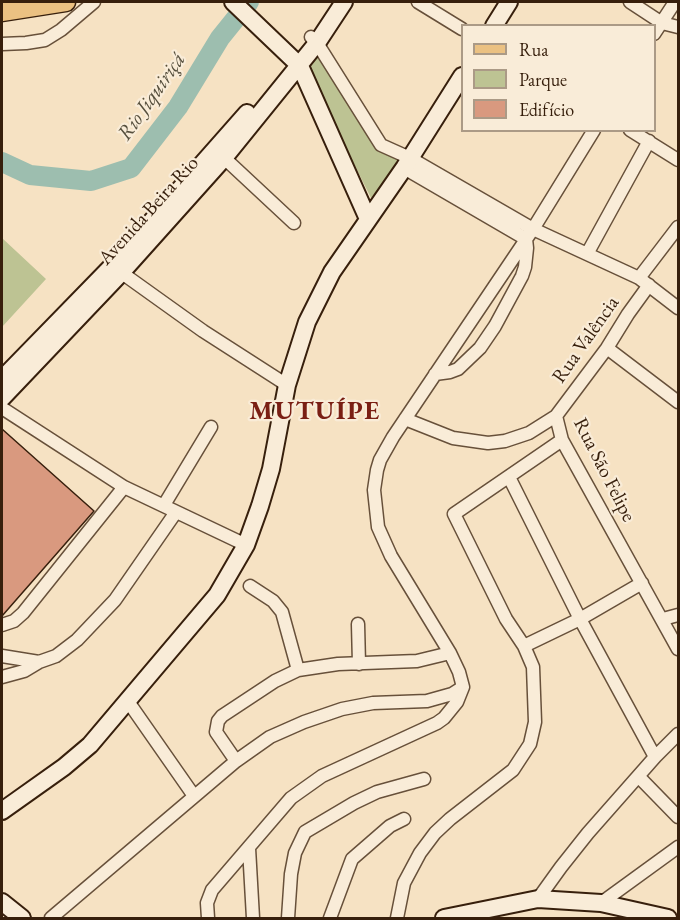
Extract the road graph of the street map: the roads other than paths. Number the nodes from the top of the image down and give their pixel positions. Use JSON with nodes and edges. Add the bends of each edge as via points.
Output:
{"nodes":[{"id":1,"x":66,"y":2,"type":"edge"},
{"id":2,"x":94,"y":2,"type":"edge"},
{"id":3,"x":233,"y":2,"type":"edge"},
{"id":4,"x":336,"y":2,"type":"edge"},
{"id":5,"x":344,"y":2,"type":"edge"},
{"id":6,"x":418,"y":2,"type":"edge"},
{"id":7,"x":509,"y":2,"type":"edge"},
{"id":8,"x":630,"y":2,"type":"edge"},
{"id":9,"x":675,"y":2,"type":"edge"},
{"id":10,"x":10,"y":8,"type":"edge"},
{"id":11,"x":662,"y":22,"type":"junction"},
{"id":12,"x":495,"y":24,"type":"edge"},
{"id":13,"x":678,"y":27,"type":"edge"},
{"id":14,"x":461,"y":28,"type":"edge"},
{"id":15,"x":656,"y":31,"type":"edge"},
{"id":16,"x":314,"y":40,"type":"junction"},
{"id":17,"x":2,"y":44,"type":"edge"},
{"id":18,"x":297,"y":62,"type":"junction"},
{"id":19,"x":461,"y":78,"type":"edge"},
{"id":20,"x":593,"y":132,"type":"edge"},
{"id":21,"x":633,"y":132,"type":"edge"},
{"id":22,"x":649,"y":141,"type":"junction"},
{"id":23,"x":220,"y":154,"type":"junction"},
{"id":24,"x":678,"y":160,"type":"edge"},
{"id":25,"x":407,"y":163,"type":"junction"},
{"id":26,"x":368,"y":219,"type":"junction"},
{"id":27,"x":294,"y":222,"type":"dead end"},
{"id":28,"x":678,"y":227,"type":"edge"},
{"id":29,"x":529,"y":234,"type":"junction"},
{"id":30,"x":587,"y":254,"type":"junction"},
{"id":31,"x":116,"y":269,"type":"junction"},
{"id":32,"x":644,"y":282,"type":"junction"},
{"id":33,"x":678,"y":308,"type":"edge"},
{"id":34,"x":607,"y":348,"type":"junction"},
{"id":35,"x":435,"y":374,"type":"junction"},
{"id":36,"x":2,"y":379,"type":"edge"},
{"id":37,"x":287,"y":385,"type":"junction"},
{"id":38,"x":676,"y":396,"type":"edge"},
{"id":39,"x":2,"y":398,"type":"edge"},
{"id":40,"x":2,"y":408,"type":"edge"},
{"id":41,"x":556,"y":416,"type":"junction"},
{"id":42,"x":405,"y":419,"type":"junction"},
{"id":43,"x":211,"y":427,"type":"dead end"},
{"id":44,"x":562,"y":440,"type":"junction"},
{"id":45,"x":509,"y":477,"type":"junction"},
{"id":46,"x":124,"y":487,"type":"junction"},
{"id":47,"x":164,"y":505,"type":"junction"},
{"id":48,"x":176,"y":512,"type":"junction"},
{"id":49,"x":246,"y":545,"type":"junction"},
{"id":50,"x":642,"y":583,"type":"junction"},
{"id":51,"x":250,"y":586,"type":"dead end"},
{"id":52,"x":678,"y":615,"type":"edge"},
{"id":53,"x":663,"y":619,"type":"junction"},
{"id":54,"x":580,"y":620,"type":"junction"},
{"id":55,"x":358,"y":624,"type":"dead end"},
{"id":56,"x":2,"y":625,"type":"edge"},
{"id":57,"x":524,"y":646,"type":"junction"},
{"id":58,"x":678,"y":649,"type":"edge"},
{"id":59,"x":450,"y":652,"type":"junction"},
{"id":60,"x":2,"y":656,"type":"edge"},
{"id":61,"x":39,"y":662,"type":"junction"},
{"id":62,"x":359,"y":664,"type":"junction"},
{"id":63,"x":298,"y":670,"type":"junction"},
{"id":64,"x":2,"y":677,"type":"edge"},
{"id":65,"x":463,"y":687,"type":"junction"},
{"id":66,"x":127,"y":700,"type":"junction"},
{"id":67,"x":678,"y":734,"type":"edge"},
{"id":68,"x":655,"y":757,"type":"junction"},
{"id":69,"x":236,"y":761,"type":"junction"},
{"id":70,"x":639,"y":777,"type":"junction"},
{"id":71,"x":424,"y":779,"type":"dead end"},
{"id":72,"x":194,"y":796,"type":"junction"},
{"id":73,"x":2,"y":811,"type":"edge"},
{"id":74,"x":678,"y":818,"type":"edge"},
{"id":75,"x":404,"y":819,"type":"dead end"},
{"id":76,"x":678,"y":847,"type":"edge"},
{"id":77,"x":249,"y":848,"type":"junction"},
{"id":78,"x":538,"y":899,"type":"junction"},
{"id":79,"x":2,"y":902,"type":"edge"},
{"id":80,"x":601,"y":903,"type":"junction"},
{"id":81,"x":475,"y":915,"type":"edge"},
{"id":82,"x":22,"y":918,"type":"edge"},
{"id":83,"x":51,"y":918,"type":"edge"},
{"id":84,"x":208,"y":918,"type":"edge"},
{"id":85,"x":253,"y":918,"type":"edge"},
{"id":86,"x":288,"y":918,"type":"edge"},
{"id":87,"x":330,"y":918,"type":"edge"},
{"id":88,"x":397,"y":918,"type":"edge"},
{"id":89,"x":444,"y":918,"type":"edge"},
{"id":90,"x":668,"y":918,"type":"edge"}],
"edges":[{"from":1,"to":10,"type":"main road"},
{"from":2,"to":17,"type":"street","via":[[45,39]]},
{"from":3,"to":18,"type":"street"},
{"from":4,"to":16,"type":"street"},
{"from":5,"to":16,"type":"street"},
{"from":6,"to":14,"type":"street"},
{"from":7,"to":12,"type":"street"},
{"from":8,"to":11,"type":"street"},
{"from":9,"to":11,"type":"street"},
{"from":11,"to":13,"type":"street"},
{"from":11,"to":15,"type":"street"},
{"from":16,"to":18,"type":"street","name":"Avenida Beira Rio"},
{"from":16,"to":25,"type":"street","via":[[377,140]]},
{"from":18,"to":23,"type":"street","name":"Avenida Beira Rio"},
{"from":18,"to":26,"type":"street"},
{"from":19,"to":25,"type":"street"},
{"from":20,"to":29,"type":"street"},
{"from":21,"to":22,"type":"street"},
{"from":22,"to":24,"type":"street"},
{"from":22,"to":30,"type":"street"},
{"from":23,"to":27,"type":"street"},
{"from":23,"to":31,"type":"street","name":"Avenida Beira Rio"},
{"from":25,"to":26,"type":"street"},
{"from":25,"to":29,"type":"street"},
{"from":26,"to":37,"type":"street","via":[[333,272],[307,322]]},
{"from":28,"to":32,"type":"street","name":"Rua Valência"},
{"from":29,"to":30,"type":"street"},
{"from":29,"to":35,"type":"street"},
{"from":29,"to":35,"type":"street","via":[[525,267],[495,326],[458,369]]},
{"from":30,"to":32,"type":"street"},
{"from":31,"to":36,"type":"street","name":"Avenida Beira Rio"},
{"from":31,"to":37,"type":"street","via":[[202,331]]},
{"from":31,"to":39,"type":"street","name":"Avenida Beira Rio"},
{"from":32,"to":33,"type":"street"},
{"from":32,"to":34,"type":"street","name":"Rua Valência"},
{"from":34,"to":38,"type":"street"},
{"from":34,"to":41,"type":"street","name":"Rua Valência"},
{"from":35,"to":42,"type":"street"},
{"from":37,"to":49,"type":"street","via":[[271,469]]},
{"from":40,"to":46,"type":"street"},
{"from":41,"to":42,"type":"street","name":"Rua São Felipe","via":[[529,433],[488,443],[453,438]]},
{"from":41,"to":44,"type":"street","name":"Rua São Felipe"},
{"from":42,"to":59,"type":"street","via":[[378,470],[374,490],[378,527],[391,556]]},
{"from":43,"to":47,"type":"street"},
{"from":44,"to":45,"type":"street"},
{"from":44,"to":50,"type":"street","name":"Rua São Felipe"},
{"from":45,"to":54,"type":"street"},
{"from":45,"to":57,"type":"street","via":[[454,514],[506,619]]},
{"from":46,"to":47,"type":"street"},
{"from":46,"to":56,"type":"street","via":[[23,613]]},
{"from":47,"to":48,"type":"street"},
{"from":48,"to":49,"type":"street"},
{"from":48,"to":61,"type":"street","via":[[96,623],[56,656]]},
{"from":49,"to":66,"type":"street","via":[[203,614]]},
{"from":50,"to":53,"type":"street","name":"Rua São Felipe"},
{"from":50,"to":54,"type":"street"},
{"from":51,"to":63,"type":"street","via":[[282,612]]},
{"from":52,"to":53,"type":"street"},
{"from":53,"to":58,"type":"street","name":"Rua São Felipe"},
{"from":54,"to":57,"type":"street"},
{"from":54,"to":68,"type":"street"},
{"from":55,"to":62,"type":"street"},
{"from":57,"to":88,"type":"street","via":[[534,676],[530,744],[513,770],[435,833],[404,883]]},
{"from":59,"to":62,"type":"street","via":[[417,661]]},
{"from":59,"to":65,"type":"street"},
{"from":60,"to":61,"type":"street"},
{"from":61,"to":64,"type":"street"},
{"from":62,"to":63,"type":"street"},
{"from":63,"to":69,"type":"street","via":[[218,721],[216,732]]},
{"from":65,"to":69,"type":"street","via":[[428,701],[373,703],[327,714],[270,736]]},
{"from":65,"to":77,"type":"street","via":[[451,711],[437,723],[305,787],[272,818]]},
{"from":66,"to":72,"type":"street"},
{"from":66,"to":73,"type":"street","via":[[78,756]]},
{"from":67,"to":68,"type":"street"},
{"from":68,"to":70,"type":"street"},
{"from":69,"to":72,"type":"street"},
{"from":70,"to":74,"type":"street"},
{"from":70,"to":78,"type":"street"},
{"from":71,"to":86,"type":"street","via":[[377,792],[305,832],[295,853]]},
{"from":72,"to":83,"type":"street"},
{"from":75,"to":87,"type":"street","via":[[352,859]]},
{"from":76,"to":80,"type":"street"},
{"from":77,"to":84,"type":"street","via":[[212,890]]},
{"from":77,"to":85,"type":"street"},
{"from":78,"to":80,"type":"street"},
{"from":78,"to":81,"type":"street"},
{"from":79,"to":82,"type":"street"},
{"from":80,"to":90,"type":"street"},
{"from":81,"to":89,"type":"street"}]}
